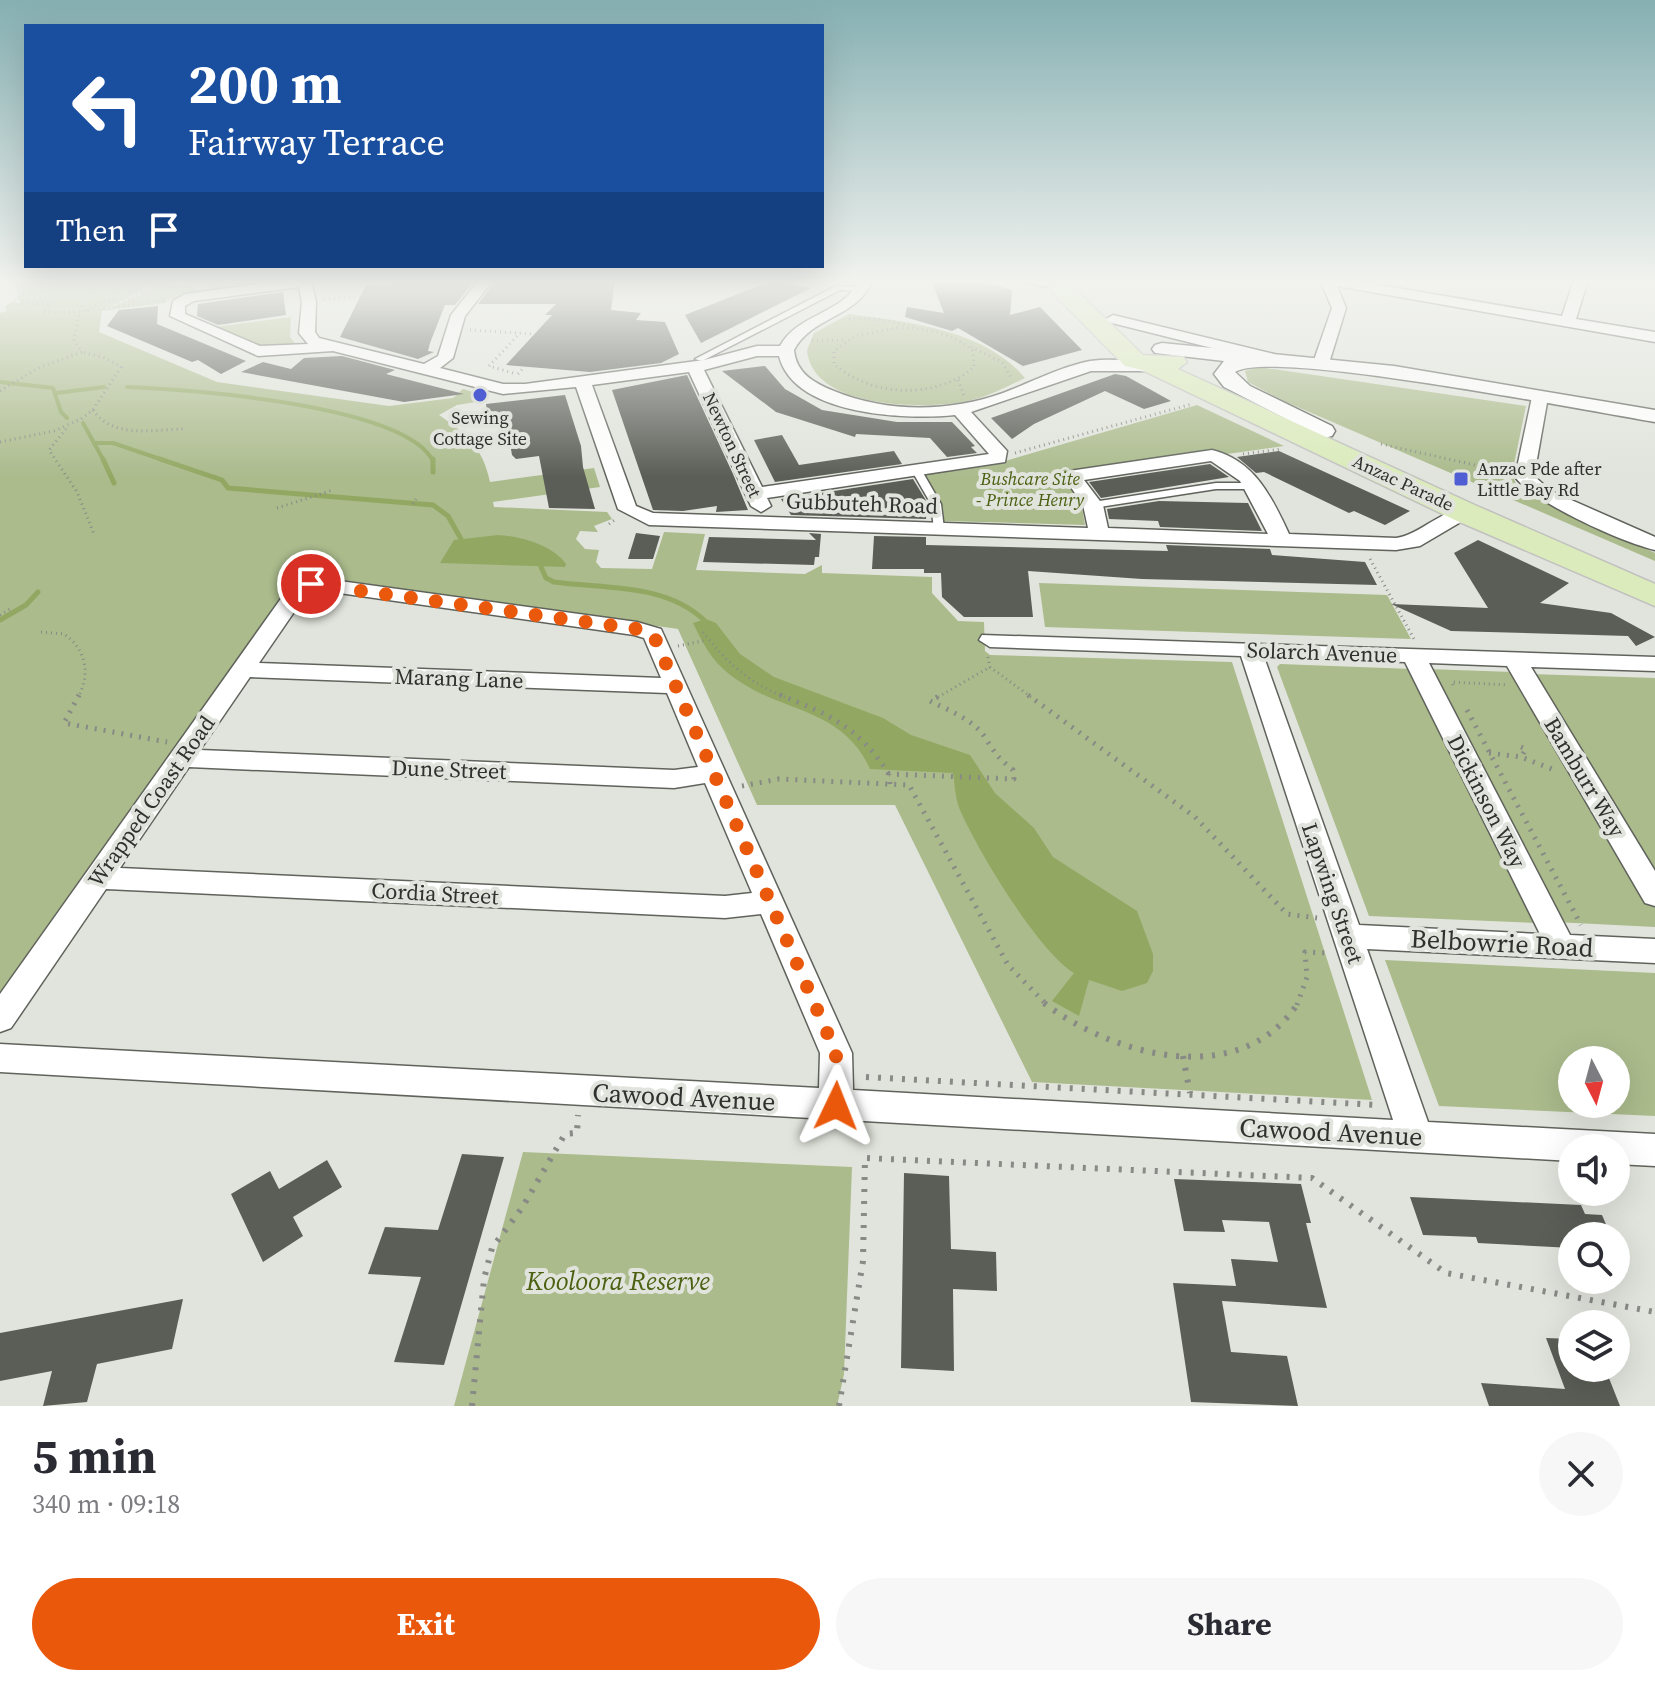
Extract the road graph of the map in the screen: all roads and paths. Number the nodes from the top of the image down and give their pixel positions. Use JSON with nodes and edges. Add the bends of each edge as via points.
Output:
{"nodes":[{"id":1,"x":76,"y":346,"type":"edge"},
{"id":2,"x":245,"y":346,"type":"edge"},
{"id":3,"x":325,"y":346,"type":"edge"},
{"id":4,"x":449,"y":346,"type":"edge"},
{"id":5,"x":508,"y":346,"type":"edge"},
{"id":6,"x":730,"y":346,"type":"edge"},
{"id":7,"x":789,"y":346,"type":"edge"},
{"id":8,"x":839,"y":346,"type":"edge"},
{"id":9,"x":966,"y":346,"type":"edge"},
{"id":10,"x":1137,"y":346,"type":"edge"},
{"id":11,"x":1142,"y":346,"type":"edge"},
{"id":12,"x":1222,"y":346,"type":"edge"},
{"id":13,"x":1327,"y":346,"type":"edge"},
{"id":14,"x":329,"y":347,"type":"junction"},
{"id":15,"x":969,"y":347,"type":"junction"},
{"id":16,"x":786,"y":351,"type":"junction"},
{"id":17,"x":82,"y":352,"type":"junction"},
{"id":18,"x":1154,"y":357,"type":"junction"},
{"id":19,"x":1268,"y":357,"type":"junction"},
{"id":20,"x":697,"y":363,"type":"junction"},
{"id":21,"x":1321,"y":363,"type":"junction"},
{"id":22,"x":1093,"y":366,"type":"junction"},
{"id":23,"x":524,"y":367,"type":"dead end"},
{"id":24,"x":425,"y":370,"type":"junction"},
{"id":25,"x":518,"y":374,"type":"junction"},
{"id":26,"x":533,"y":375,"type":"dead end"},
{"id":27,"x":582,"y":381,"type":"junction"},
{"id":28,"x":950,"y":383,"type":"junction"},
{"id":29,"x":959,"y":386,"type":"dead end"},
{"id":30,"x":1029,"y":387,"type":"junction"},
{"id":31,"x":0,"y":391,"type":"edge"},
{"id":32,"x":1540,"y":397,"type":"junction"},
{"id":33,"x":1199,"y":402,"type":"dead end"},
{"id":34,"x":1584,"y":406,"type":"junction"},
{"id":35,"x":959,"y":409,"type":"junction"},
{"id":36,"x":93,"y":410,"type":"junction"},
{"id":37,"x":1655,"y":416,"type":"edge"},
{"id":38,"x":1655,"y":423,"type":"edge"},
{"id":39,"x":71,"y":425,"type":"junction"},
{"id":40,"x":186,"y":429,"type":"dead end"},
{"id":41,"x":1324,"y":431,"type":"junction"},
{"id":42,"x":0,"y":442,"type":"edge"},
{"id":43,"x":1381,"y":444,"type":"dead end"},
{"id":44,"x":1283,"y":449,"type":"dead end"},
{"id":45,"x":1221,"y":457,"type":"junction"},
{"id":46,"x":997,"y":458,"type":"junction"},
{"id":47,"x":917,"y":471,"type":"junction"},
{"id":48,"x":1524,"y":477,"type":"junction"},
{"id":49,"x":1253,"y":486,"type":"junction"},
{"id":50,"x":333,"y":490,"type":"dead end"},
{"id":51,"x":756,"y":494,"type":"junction"},
{"id":52,"x":1093,"y":505,"type":"junction"},
{"id":53,"x":277,"y":508,"type":"dead end"},
{"id":54,"x":1466,"y":513,"type":"junction"},
{"id":55,"x":616,"y":519,"type":"dead end"},
{"id":56,"x":609,"y":524,"type":"dead end"},
{"id":57,"x":768,"y":524,"type":"junction"},
{"id":58,"x":939,"y":529,"type":"junction"},
{"id":59,"x":94,"y":534,"type":"dead end"},
{"id":60,"x":1099,"y":535,"type":"junction"},
{"id":61,"x":1281,"y":540,"type":"junction"},
{"id":62,"x":1361,"y":543,"type":"junction"},
{"id":63,"x":1655,"y":544,"type":"edge"},
{"id":64,"x":1655,"y":573,"type":"edge"},
{"id":65,"x":1655,"y":596,"type":"edge"},
{"id":66,"x":10,"y":609,"type":"dead end"},
{"id":67,"x":0,"y":615,"type":"edge"},
{"id":68,"x":41,"y":632,"type":"dead end"},
{"id":69,"x":703,"y":632,"type":"dead end"},
{"id":70,"x":707,"y":640,"type":"junction"},
{"id":71,"x":677,"y":646,"type":"dead end"},
{"id":72,"x":989,"y":646,"type":"joint"},
{"id":73,"x":1414,"y":648,"type":"junction"},
{"id":74,"x":1250,"y":650,"type":"junction"},
{"id":75,"x":1515,"y":659,"type":"junction"},
{"id":76,"x":1655,"y":664,"type":"edge"},
{"id":77,"x":990,"y":667,"type":"junction"},
{"id":78,"x":243,"y":670,"type":"junction"},
{"id":79,"x":1530,"y":685,"type":"junction"},
{"id":80,"x":676,"y":686,"type":"junction"},
{"id":81,"x":1458,"y":694,"type":"dead end"},
{"id":82,"x":1465,"y":706,"type":"dead end"},
{"id":83,"x":1521,"y":747,"type":"dead end"},
{"id":84,"x":177,"y":750,"type":"junction"},
{"id":85,"x":1463,"y":752,"type":"junction"},
{"id":86,"x":1490,"y":753,"type":"junction"},
{"id":87,"x":1521,"y":757,"type":"junction"},
{"id":88,"x":715,"y":773,"type":"junction"},
{"id":89,"x":1582,"y":773,"type":"junction"},
{"id":90,"x":889,"y":774,"type":"junction"},
{"id":91,"x":890,"y":784,"type":"junction"},
{"id":92,"x":742,"y":786,"type":"dead end"},
{"id":93,"x":98,"y":878,"type":"junction"},
{"id":94,"x":1655,"y":895,"type":"edge"},
{"id":95,"x":772,"y":902,"type":"junction"},
{"id":96,"x":1317,"y":918,"type":"dead end"},
{"id":97,"x":1572,"y":937,"type":"junction"},
{"id":98,"x":1338,"y":945,"type":"junction"},
{"id":99,"x":1655,"y":951,"type":"edge"},
{"id":100,"x":0,"y":1019,"type":"edge"},
{"id":101,"x":1183,"y":1056,"type":"junction"},
{"id":102,"x":0,"y":1058,"type":"edge"},
{"id":103,"x":866,"y":1077,"type":"dead end"},
{"id":104,"x":581,"y":1092,"type":"junction"},
{"id":105,"x":1190,"y":1094,"type":"junction"},
{"id":106,"x":1389,"y":1105,"type":"dead end"},
{"id":107,"x":836,"y":1106,"type":"junction"},
{"id":108,"x":1416,"y":1136,"type":"junction"},
{"id":109,"x":1655,"y":1150,"type":"edge"},
{"id":110,"x":1655,"y":1312,"type":"edge"},
{"id":111,"x":472,"y":1406,"type":"edge"},
{"id":112,"x":839,"y":1406,"type":"edge"}],
"edges":[{"from":1,"to":17,"type":"path"},
{"from":2,"to":14,"type":"street","via":[[257,351]]},
{"from":3,"to":14,"type":"street"},
{"from":4,"to":24,"type":"street","via":[[445,358]]},
{"from":5,"to":25,"type":"path","via":[[489,366]]},
{"from":6,"to":20,"type":"lane"},
{"from":7,"to":16,"type":"street"},
{"from":8,"to":28,"type":"path","via":[[833,362],[858,381],[907,389]]},
{"from":9,"to":15,"type":"path"},
{"from":10,"to":18,"type":"main road","name":"Anzac Parade"},
{"from":11,"to":18,"type":"main road","name":"Anzac Parade"},
{"from":12,"to":19,"type":"street"},
{"from":13,"to":21,"type":"street"},
{"from":14,"to":24,"type":"street"},
{"from":15,"to":28,"type":"path","via":[[976,358],[974,367]]},
{"from":15,"to":30,"type":"path","via":[[992,355],[1011,379]]},
{"from":16,"to":20,"type":"street"},
{"from":16,"to":35,"type":"street","via":[[800,379],[838,399],[900,411]]},
{"from":17,"to":31,"type":"path"},
{"from":17,"to":36,"type":"path","via":[[121,367]]},
{"from":18,"to":19,"type":"street"},
{"from":18,"to":22,"type":"street"},
{"from":18,"to":22,"type":"street"},
{"from":18,"to":41,"type":"main road","name":"Anzac Parade"},
{"from":18,"to":54,"type":"main road","name":"Anzac Parade"},
{"from":19,"to":21,"type":"street"},
{"from":20,"to":27,"type":"street"},
{"from":20,"to":51,"type":"street","name":"Newton Street"},
{"from":21,"to":32,"type":"street"},
{"from":21,"to":41,"type":"street","via":[[1240,362],[1224,372],[1245,391]]},
{"from":22,"to":30,"type":"street"},
{"from":23,"to":25,"type":"path"},
{"from":24,"to":27,"type":"street","via":[[509,389]]},
{"from":25,"to":26,"type":"path"},
{"from":27,"to":57,"type":"street","name":"Gubbuteh Road","via":[[629,511],[655,520]]},
{"from":28,"to":29,"type":"path"},
{"from":30,"to":35,"type":"street"},
{"from":32,"to":34,"type":"street"},
{"from":32,"to":48,"type":"street"},
{"from":33,"to":46,"type":"path"},
{"from":34,"to":37,"type":"street"},
{"from":34,"to":38,"type":"street"},
{"from":35,"to":46,"type":"street","via":[[998,451]]},
{"from":36,"to":39,"type":"path"},
{"from":36,"to":40,"type":"path","via":[[111,428]]},
{"from":39,"to":42,"type":"path"},
{"from":39,"to":59,"type":"path","via":[[49,450],[77,492]]},
{"from":41,"to":64,"type":"main road","name":"Anzac Parade"},
{"from":43,"to":48,"type":"path"},
{"from":44,"to":45,"type":"path"},
{"from":45,"to":49,"type":"street"},
{"from":45,"to":52,"type":"street","via":[[1076,475]]},
{"from":46,"to":47,"type":"street"},
{"from":47,"to":51,"type":"street"},
{"from":47,"to":58,"type":"lane","via":[[936,504]]},
{"from":48,"to":63,"type":"street","via":[[1544,495]]},
{"from":49,"to":52,"type":"lane","via":[[1216,486]]},
{"from":49,"to":61,"type":"street"},
{"from":50,"to":53,"type":"path"},
{"from":51,"to":57,"type":"street","name":"Newton Street"},
{"from":52,"to":60,"type":"street"},
{"from":54,"to":62,"type":"street","name":"Gubbuteh Road","via":[[1411,542]]},
{"from":54,"to":65,"type":"main road","name":"Anzac Parade"},
{"from":55,"to":56,"type":"path"},
{"from":57,"to":58,"type":"street","name":"Gubbuteh Road"},
{"from":58,"to":60,"type":"street","name":"Gubbuteh Road"},
{"from":60,"to":61,"type":"street","name":"Gubbuteh Road"},
{"from":61,"to":62,"type":"street","name":"Gubbuteh Road"},
{"from":62,"to":73,"type":"path"},
{"from":66,"to":67,"type":"path"},
{"from":68,"to":84,"type":"path","via":[[64,634],[82,654],[87,681],[64,723]]},
{"from":69,"to":70,"type":"path"},
{"from":70,"to":71,"type":"path"},
{"from":70,"to":90,"type":"path","via":[[726,665],[750,683],[856,729]]},
{"from":72,"to":74,"type":"street","name":"Solarch Avenue"},
{"from":72,"to":77,"type":"path"},
{"from":73,"to":74,"type":"street","name":"Solarch Avenue"},
{"from":73,"to":75,"type":"street","name":"Solarch Avenue"},
{"from":73,"to":85,"type":"street","name":"Dickinson Way"},
{"from":74,"to":98,"type":"street","name":"Lapwing Street"},
{"from":75,"to":76,"type":"street","name":"Solarch Avenue"},
{"from":75,"to":79,"type":"street","name":"Bamburr Way"},
{"from":77,"to":90,"type":"path","via":[[931,702],[984,736],[990,751],[1013,770],[1014,779]]},
{"from":77,"to":96,"type":"path","via":[[1197,818],[1287,914]]},
{"from":78,"to":80,"type":"street","name":"Marang Lane"},
{"from":78,"to":80,"type":"street","name":"Wrapped Coast Road","via":[[298,591],[318,584],[645,630],[655,637]]},
{"from":78,"to":84,"type":"street","name":"Wrapped Coast Road"},
{"from":79,"to":81,"type":"path","via":[[1452,682]]},
{"from":79,"to":89,"type":"street","name":"Bamburr Way"},
{"from":80,"to":88,"type":"street"},
{"from":82,"to":86,"type":"path"},
{"from":83,"to":87,"type":"path","via":[[1526,749]]},
{"from":84,"to":88,"type":"street","name":"Dune Street","via":[[674,779]]},
{"from":84,"to":93,"type":"street","name":"Wrapped Coast Road"},
{"from":85,"to":86,"type":"path"},
{"from":85,"to":97,"type":"street","name":"Dickinson Way"},
{"from":86,"to":87,"type":"path"},
{"from":86,"to":97,"type":"path"},
{"from":87,"to":89,"type":"path","via":[[1547,769]]},
{"from":88,"to":95,"type":"street"},
{"from":89,"to":94,"type":"street","name":"Bamburr Way"},
{"from":90,"to":91,"type":"path"},
{"from":91,"to":92,"type":"path","via":[[779,779]]},
{"from":91,"to":101,"type":"path","via":[[909,785],[1008,965],[1032,995],[1101,1039],[1138,1051]]},
{"from":93,"to":95,"type":"street","name":"Cordia Street","via":[[725,907]]},
{"from":93,"to":100,"type":"street","name":"Wrapped Coast Road"},
{"from":95,"to":107,"type":"street","via":[[836,1053]]},
{"from":97,"to":98,"type":"street","name":"Belbowrie Road"},
{"from":97,"to":99,"type":"street","name":"Belbowrie Road"},
{"from":98,"to":101,"type":"path","via":[[1305,952],[1309,970],[1303,995],[1274,1030],[1237,1050]]},
{"from":98,"to":108,"type":"street","name":"Lapwing Street"},
{"from":101,"to":105,"type":"path"},
{"from":102,"to":104,"type":"street","name":"Cawood Avenue"},
{"from":103,"to":105,"type":"path"},
{"from":104,"to":107,"type":"street","name":"Cawood Avenue"},
{"from":104,"to":111,"type":"path","via":[[577,1133],[565,1134],[492,1248],[484,1279]]},
{"from":105,"to":106,"type":"path"},
{"from":107,"to":108,"type":"street","name":"Cawood Avenue"},
{"from":108,"to":109,"type":"street","name":"Cawood Avenue"},
{"from":110,"to":112,"type":"path","via":[[1446,1273],[1312,1178],[865,1158],[863,1261]]}]}
